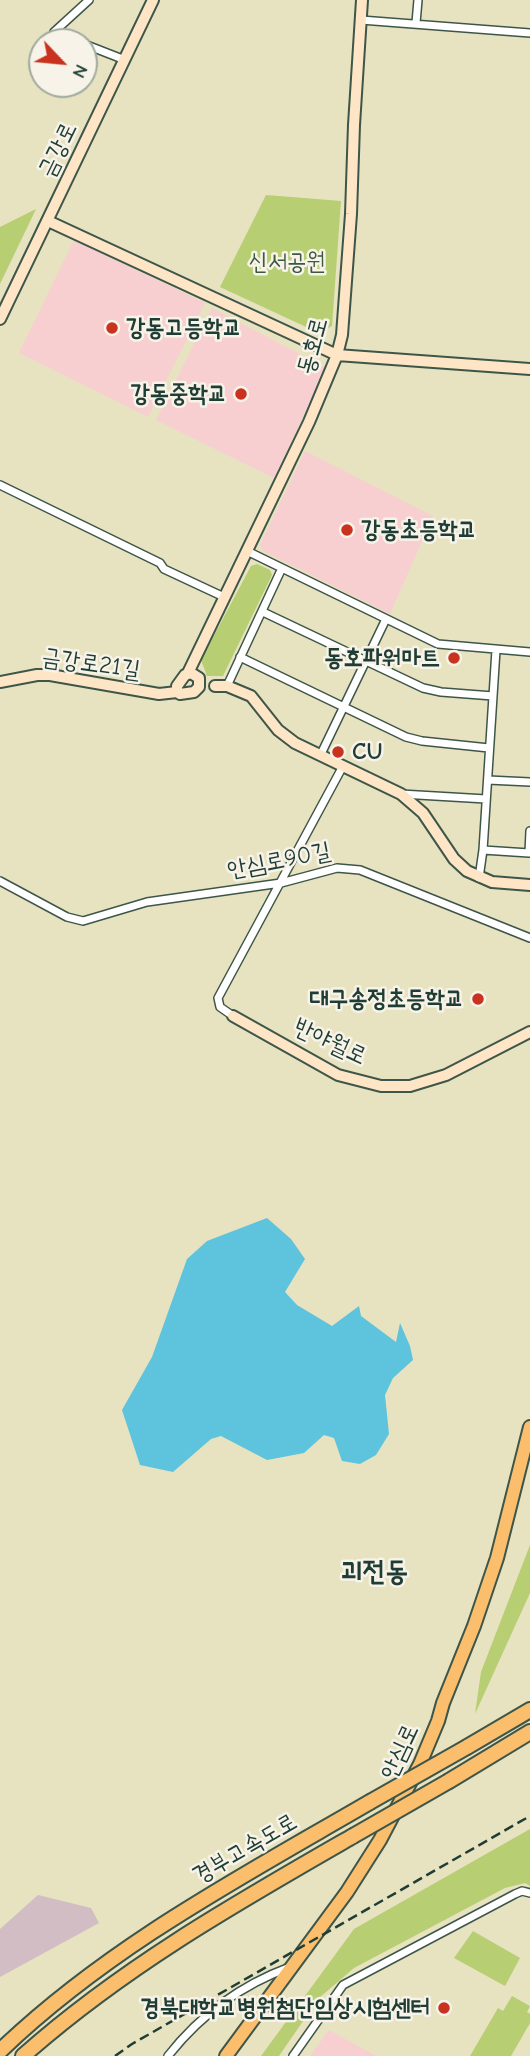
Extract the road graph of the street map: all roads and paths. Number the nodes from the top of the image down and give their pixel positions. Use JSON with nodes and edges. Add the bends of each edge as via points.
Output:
{"nodes":[{"id":1,"x":89,"y":0,"type":"edge"},
{"id":2,"x":153,"y":0,"type":"edge"},
{"id":3,"x":362,"y":0,"type":"edge"},
{"id":4,"x":418,"y":0,"type":"edge"},
{"id":5,"x":361,"y":20,"type":"junction"},
{"id":6,"x":416,"y":23,"type":"junction"},
{"id":7,"x":58,"y":28,"type":"edge"},
{"id":8,"x":530,"y":33,"type":"edge"},
{"id":9,"x":98,"y":49,"type":"edge"},
{"id":10,"x":125,"y":60,"type":"junction"},
{"id":11,"x":48,"y":221,"type":"junction"},
{"id":12,"x":0,"y":319,"type":"edge"},
{"id":13,"x":337,"y":355,"type":"junction"},
{"id":14,"x":530,"y":369,"type":"edge"},
{"id":15,"x":0,"y":485,"type":"edge"},
{"id":16,"x":247,"y":551,"type":"junction"},
{"id":17,"x":282,"y":568,"type":"junction"},
{"id":18,"x":224,"y":597,"type":"junction"},
{"id":19,"x":262,"y":611,"type":"junction"},
{"id":20,"x":386,"y":619,"type":"junction"},
{"id":21,"x":496,"y":650,"type":"junction"},
{"id":22,"x":530,"y":652,"type":"edge"},
{"id":23,"x":240,"y":657,"type":"junction"},
{"id":24,"x":365,"y":662,"type":"junction"},
{"id":25,"x":188,"y":673,"type":"junction"},
{"id":26,"x":0,"y":682,"type":"edge"},
{"id":27,"x":227,"y":685,"type":"junction"},
{"id":28,"x":198,"y":686,"type":"junction"},
{"id":29,"x":177,"y":692,"type":"junction"},
{"id":30,"x":493,"y":696,"type":"junction"},
{"id":31,"x":343,"y":708,"type":"junction"},
{"id":32,"x":489,"y":748,"type":"junction"},
{"id":33,"x":320,"y":755,"type":"junction"},
{"id":34,"x":343,"y":766,"type":"junction"},
{"id":35,"x":488,"y":780,"type":"junction"},
{"id":36,"x":530,"y":782,"type":"edge"},
{"id":37,"x":401,"y":794,"type":"junction"},
{"id":38,"x":486,"y":799,"type":"junction"},
{"id":39,"x":530,"y":831,"type":"edge"},
{"id":40,"x":483,"y":850,"type":"junction"},
{"id":41,"x":479,"y":877,"type":"junction"},
{"id":42,"x":0,"y":881,"type":"edge"},
{"id":43,"x":281,"y":883,"type":"junction"},
{"id":44,"x":530,"y":885,"type":"edge"},
{"id":45,"x":530,"y":938,"type":"edge"},
{"id":46,"x":233,"y":1016,"type":"joint"},
{"id":47,"x":530,"y":1032,"type":"edge"},
{"id":48,"x":530,"y":1427,"type":"edge"},
{"id":49,"x":530,"y":1710,"type":"edge"},
{"id":50,"x":530,"y":1732,"type":"edge"},
{"id":51,"x":530,"y":1894,"type":"edge"},
{"id":52,"x":291,"y":1967,"type":"junction"},
{"id":53,"x":0,"y":2051,"type":"edge"},
{"id":54,"x":23,"y":2056,"type":"edge"},
{"id":55,"x":168,"y":2056,"type":"edge"},
{"id":56,"x":226,"y":2056,"type":"edge"},
{"id":57,"x":293,"y":2056,"type":"edge"}],
"edges":[{"from":1,"to":7,"type":"street"},
{"from":2,"to":10,"type":"street","name":"금강로"},
{"from":3,"to":5,"type":"street","name":"동호로"},
{"from":4,"to":6,"type":"street"},
{"from":5,"to":6,"type":"street"},
{"from":5,"to":13,"type":"street","name":"동호로","via":[[351,214]]},
{"from":6,"to":8,"type":"street"},
{"from":9,"to":10,"type":"street"},
{"from":10,"to":11,"type":"street","name":"금강로"},
{"from":11,"to":12,"type":"street","name":"금강로"},
{"from":11,"to":13,"type":"street"},
{"from":13,"to":14,"type":"street"},
{"from":13,"to":16,"type":"street","name":"동호로"},
{"from":15,"to":18,"type":"street"},
{"from":16,"to":17,"type":"street"},
{"from":16,"to":18,"type":"street","name":"동호로"},
{"from":17,"to":19,"type":"street"},
{"from":17,"to":20,"type":"street"},
{"from":18,"to":25,"type":"street","name":"동호로"},
{"from":19,"to":23,"type":"street"},
{"from":19,"to":24,"type":"street"},
{"from":20,"to":21,"type":"street","via":[[438,644]]},
{"from":20,"to":24,"type":"street"},
{"from":21,"to":22,"type":"street"},
{"from":21,"to":30,"type":"street"},
{"from":23,"to":27,"type":"street"},
{"from":23,"to":31,"type":"street"},
{"from":24,"to":30,"type":"street","via":[[423,688]]},
{"from":24,"to":31,"type":"street"},
{"from":25,"to":28,"type":"street","via":[[194,674]]},
{"from":25,"to":29,"type":"street","name":"동호로"},
{"from":26,"to":29,"type":"street","name":"금강로21길","via":[[50,675],[159,694]]},
{"from":27,"to":28,"type":"street","name":"금강로21길","via":[[209,690]]},
{"from":27,"to":33,"type":"street","via":[[251,696],[285,737]]},
{"from":28,"to":29,"type":"street","name":"금강로21길","via":[[184,694]]},
{"from":30,"to":32,"type":"street"},
{"from":31,"to":32,"type":"street","via":[[406,737]]},
{"from":31,"to":33,"type":"street"},
{"from":32,"to":35,"type":"street"},
{"from":33,"to":34,"type":"street"},
{"from":34,"to":37,"type":"street"},
{"from":34,"to":43,"type":"street"},
{"from":35,"to":36,"type":"street"},
{"from":35,"to":38,"type":"street"},
{"from":37,"to":38,"type":"street"},
{"from":37,"to":41,"type":"street","via":[[423,813],[454,859]]},
{"from":38,"to":40,"type":"street"},
{"from":39,"to":40,"type":"street","via":[[529,853]]},
{"from":40,"to":41,"type":"street"},
{"from":41,"to":44,"type":"street"},
{"from":42,"to":43,"type":"street","name":"안심로90길","via":[[83,921],[147,902]]},
{"from":43,"to":45,"type":"street","name":"안심로90길","via":[[337,868],[360,870]]},
{"from":43,"to":46,"type":"street","via":[[218,998],[220,1007]]},
{"from":46,"to":47,"type":"street","name":"반야월로","via":[[338,1075],[381,1086],[410,1086],[446,1075]]},
{"from":48,"to":52,"type":"main road","name":"안심로","via":[[493,1569],[425,1751],[380,1840]]},
{"from":49,"to":53,"type":"highway","name":"경부고속도로","bridge":true,"via":[[204,1898],[71,1989]]},
{"from":50,"to":54,"type":"highway","name":"경부고속도로","bridge":true,"via":[[211,1918],[84,2005]]},
{"from":51,"to":57,"type":"street","via":[[515,1894],[343,1985]]},
{"from":52,"to":55,"type":"street","via":[[268,1975],[214,2007]]},
{"from":52,"to":56,"type":"main road","name":"안심로"}]}
